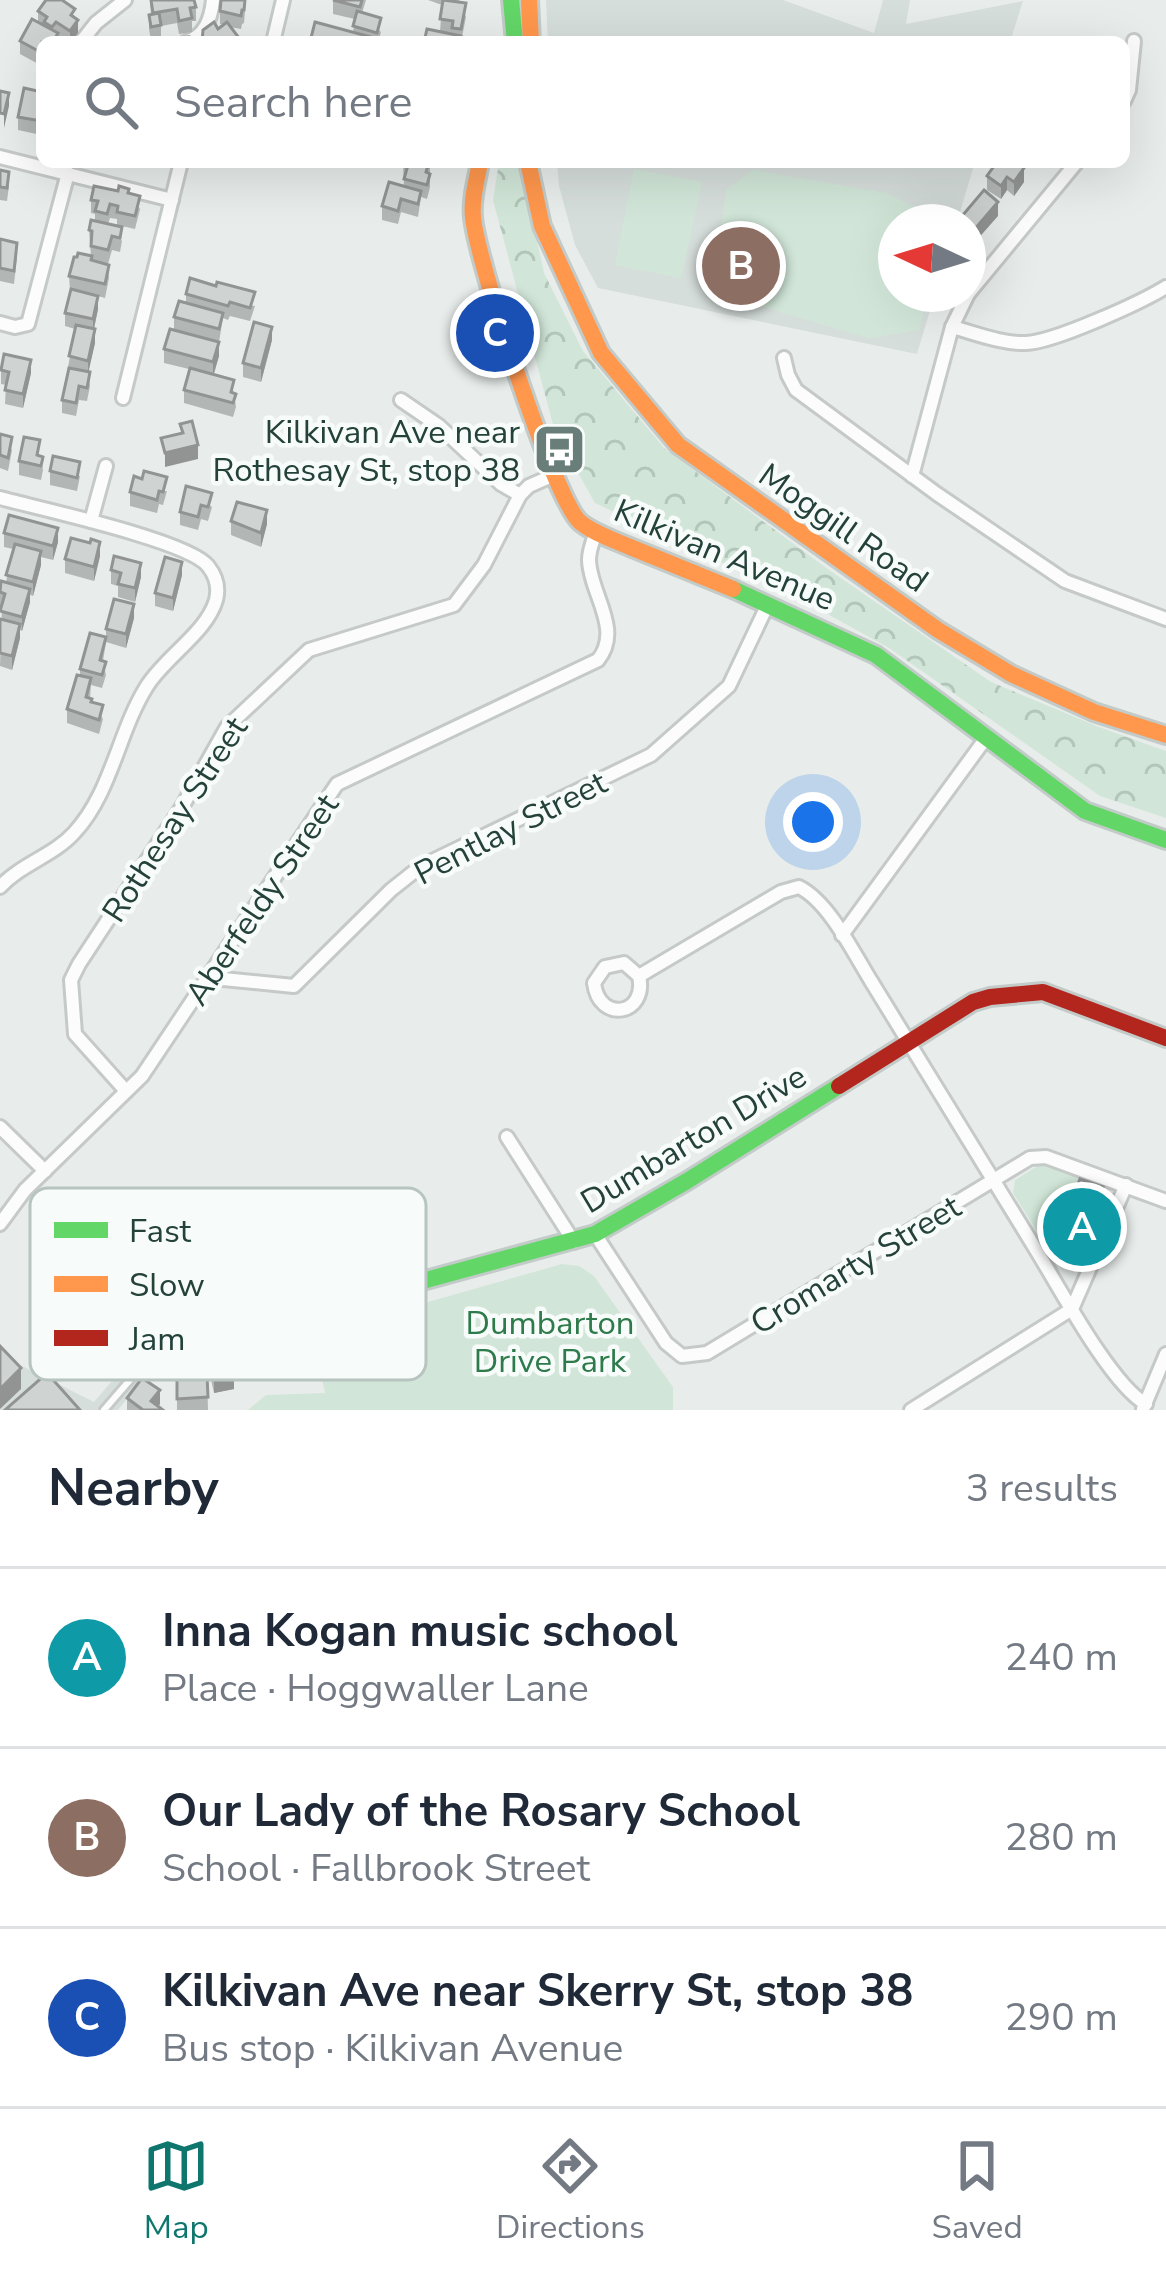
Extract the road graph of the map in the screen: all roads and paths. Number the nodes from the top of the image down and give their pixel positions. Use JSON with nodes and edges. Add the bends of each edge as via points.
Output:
{"nodes":[{"id":1,"x":124,"y":0,"type":"edge"},
{"id":2,"x":213,"y":0,"type":"edge"},
{"id":3,"x":283,"y":0,"type":"edge"},
{"id":4,"x":512,"y":0,"type":"edge"},
{"id":5,"x":529,"y":0,"type":"edge"},
{"id":6,"x":86,"y":36,"type":"edge"},
{"id":7,"x":197,"y":36,"type":"edge"},
{"id":8,"x":274,"y":36,"type":"edge"},
{"id":9,"x":515,"y":36,"type":"edge"},
{"id":10,"x":531,"y":36,"type":"edge"},
{"id":11,"x":1135,"y":41,"type":"dead end"},
{"id":12,"x":1130,"y":82,"type":"edge"},
{"id":13,"x":0,"y":157,"type":"edge"},
{"id":14,"x":36,"y":165,"type":"edge"},
{"id":15,"x":47,"y":168,"type":"edge"},
{"id":16,"x":180,"y":168,"type":"edge"},
{"id":17,"x":479,"y":168,"type":"edge"},
{"id":18,"x":529,"y":168,"type":"edge"},
{"id":19,"x":541,"y":168,"type":"edge"},
{"id":20,"x":1072,"y":168,"type":"edge"},
{"id":21,"x":68,"y":173,"type":"junction"},
{"id":22,"x":172,"y":200,"type":"junction"},
{"id":23,"x":986,"y":272,"type":"edge"},
{"id":24,"x":565,"y":274,"type":"junction"},
{"id":25,"x":1166,"y":287,"type":"edge"},
{"id":26,"x":959,"y":312,"type":"edge"},
{"id":27,"x":0,"y":323,"type":"edge"},
{"id":28,"x":952,"y":327,"type":"junction"},
{"id":29,"x":784,"y":358,"type":"dead end"},
{"id":30,"x":123,"y":398,"type":"dead end"},
{"id":31,"x":400,"y":400,"type":"dead end"},
{"id":32,"x":106,"y":466,"type":"dead end"},
{"id":33,"x":554,"y":476,"type":"junction"},
{"id":34,"x":912,"y":476,"type":"junction"},
{"id":35,"x":520,"y":495,"type":"junction"},
{"id":36,"x":0,"y":498,"type":"edge"},
{"id":37,"x":91,"y":521,"type":"junction"},
{"id":38,"x":596,"y":532,"type":"junction"},
{"id":39,"x":769,"y":604,"type":"junction"},
{"id":40,"x":1166,"y":619,"type":"edge"},
{"id":41,"x":1166,"y":735,"type":"edge"},
{"id":42,"x":986,"y":738,"type":"junction"},
{"id":43,"x":1166,"y":841,"type":"edge"},
{"id":44,"x":0,"y":887,"type":"edge"},
{"id":45,"x":842,"y":935,"type":"junction"},
{"id":46,"x":213,"y":971,"type":"junction"},
{"id":47,"x":639,"y":976,"type":"dead end"},
{"id":48,"x":1166,"y":1038,"type":"edge"},
{"id":49,"x":909,"y":1043,"type":"junction"},
{"id":50,"x":126,"y":1090,"type":"junction"},
{"id":51,"x":0,"y":1127,"type":"edge"},
{"id":52,"x":507,"y":1137,"type":"dead end"},
{"id":53,"x":45,"y":1171,"type":"junction"},
{"id":54,"x":994,"y":1180,"type":"junction"},
{"id":55,"x":1126,"y":1185,"type":"junction"},
{"id":56,"x":1166,"y":1201,"type":"edge"},
{"id":57,"x":0,"y":1223,"type":"edge"},
{"id":58,"x":595,"y":1234,"type":"junction"},
{"id":59,"x":574,"y":1242,"type":"junction"},
{"id":60,"x":426,"y":1280,"type":"edge"},
{"id":61,"x":1072,"y":1310,"type":"junction"},
{"id":62,"x":1166,"y":1354,"type":"edge"},
{"id":63,"x":130,"y":1380,"type":"edge"},
{"id":64,"x":1144,"y":1407,"type":"edge"},
{"id":65,"x":104,"y":1410,"type":"edge"},
{"id":66,"x":911,"y":1410,"type":"edge"}],
"edges":[{"from":1,"to":6,"type":"street"},
{"from":2,"to":7,"type":"street"},
{"from":3,"to":8,"type":"street"},
{"from":4,"to":9,"type":"street"},
{"from":5,"to":10,"type":"street"},
{"from":11,"to":12,"type":"street"},
{"from":13,"to":14,"type":"street"},
{"from":15,"to":21,"type":"street"},
{"from":16,"to":22,"type":"street"},
{"from":17,"to":33,"type":"street","name":"Kilkivan Avenue","via":[[476,240]]},
{"from":18,"to":24,"type":"street","name":"Moggill Road","via":[[542,226]]},
{"from":19,"to":24,"type":"street","name":"Moggill Road"},
{"from":20,"to":23,"type":"street"},
{"from":21,"to":22,"type":"street"},
{"from":21,"to":27,"type":"street","via":[[28,324]]},
{"from":22,"to":30,"type":"street"},
{"from":24,"to":41,"type":"street","name":"Moggill Road","via":[[602,353],[678,445],[1011,674]]},
{"from":25,"to":28,"type":"street","via":[[1023,344]]},
{"from":26,"to":28,"type":"street"},
{"from":28,"to":34,"type":"street"},
{"from":29,"to":34,"type":"street","via":[[796,390]]},
{"from":31,"to":35,"type":"street"},
{"from":32,"to":37,"type":"street"},
{"from":33,"to":35,"type":"street"},
{"from":33,"to":38,"type":"street","name":"Kilkivan Avenue","via":[[574,514]]},
{"from":34,"to":40,"type":"street","via":[[1065,581]]},
{"from":35,"to":50,"type":"street","name":"Rothesay Street","via":[[454,605],[309,650],[227,727],[71,980],[75,1034]]},
{"from":36,"to":37,"type":"street"},
{"from":37,"to":44,"type":"street","via":[[191,553],[208,566],[214,604],[147,686],[81,823]]},
{"from":38,"to":39,"type":"street","name":"Kilkivan Avenue"},
{"from":38,"to":46,"type":"street","name":"Aberfeldy Street","via":[[591,575],[609,632],[598,660],[337,784]]},
{"from":39,"to":42,"type":"street","name":"Kilkivan Avenue","via":[[876,655]]},
{"from":39,"to":46,"type":"street","name":"Pentlay Street","via":[[729,686],[651,755],[420,867],[294,986]]},
{"from":42,"to":43,"type":"street","name":"Kilkivan Avenue","via":[[1084,811]]},
{"from":42,"to":45,"type":"street"},
{"from":45,"to":47,"type":"street","via":[[814,897],[794,887]]},
{"from":45,"to":49,"type":"street"},
{"from":46,"to":50,"type":"street","name":"Aberfeldy Street"},
{"from":48,"to":49,"type":"street","name":"Dumbarton Drive","via":[[1043,992],[973,1003]]},
{"from":49,"to":54,"type":"street"},
{"from":49,"to":58,"type":"street","name":"Dumbarton Drive"},
{"from":50,"to":53,"type":"street","name":"Aberfeldy Street"},
{"from":51,"to":53,"type":"street"},
{"from":52,"to":59,"type":"street"},
{"from":53,"to":57,"type":"street","name":"Aberfeldy Street"},
{"from":54,"to":55,"type":"street","name":"Cromarty Street","via":[[1046,1157]]},
{"from":54,"to":58,"type":"street","name":"Cromarty Street","via":[[694,1355],[666,1343]]},
{"from":54,"to":61,"type":"street"},
{"from":55,"to":56,"type":"street","name":"Cromarty Street"},
{"from":55,"to":61,"type":"street"},
{"from":58,"to":59,"type":"street","name":"Dumbarton Drive"},
{"from":59,"to":60,"type":"street","name":"Dumbarton Drive"},
{"from":61,"to":64,"type":"street"},
{"from":61,"to":66,"type":"street"},
{"from":62,"to":64,"type":"street"},
{"from":63,"to":65,"type":"lane"}]}
